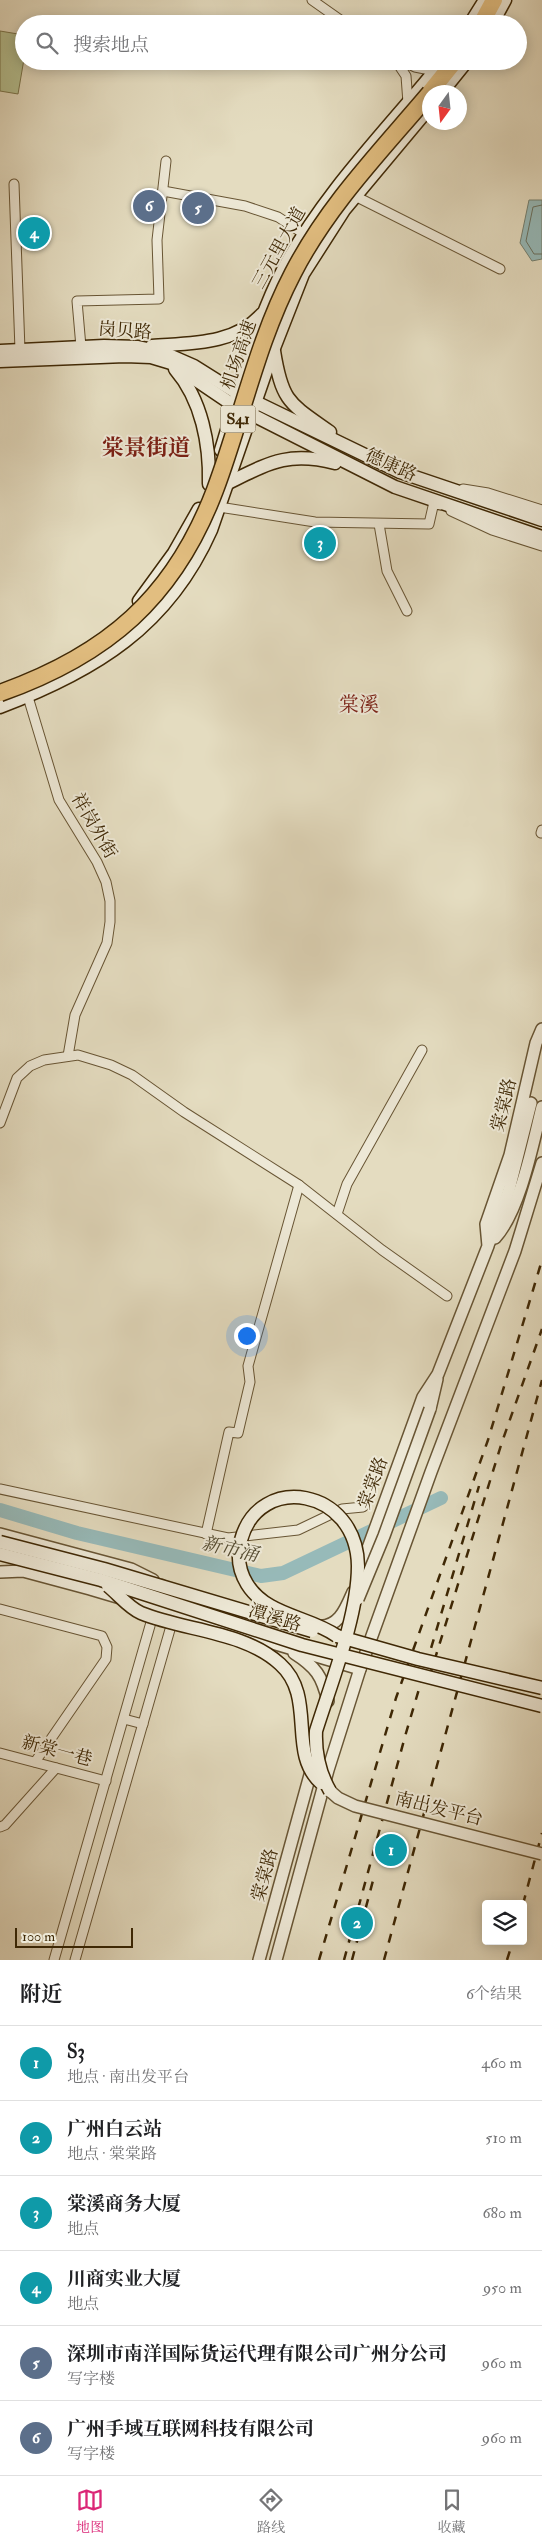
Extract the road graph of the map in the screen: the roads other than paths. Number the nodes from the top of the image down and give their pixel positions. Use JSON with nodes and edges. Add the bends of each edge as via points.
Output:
{"nodes":[{"id":1,"x":312,"y":0,"type":"edge"},
{"id":2,"x":485,"y":0,"type":"edge"},
{"id":3,"x":494,"y":0,"type":"edge"},
{"id":4,"x":505,"y":0,"type":"edge"},
{"id":5,"x":333,"y":15,"type":"edge"},
{"id":6,"x":476,"y":15,"type":"edge"},
{"id":7,"x":486,"y":15,"type":"edge"},
{"id":8,"x":497,"y":15,"type":"edge"},
{"id":9,"x":402,"y":70,"type":"edge"},
{"id":10,"x":436,"y":70,"type":"edge"},
{"id":11,"x":448,"y":70,"type":"edge"},
{"id":12,"x":460,"y":70,"type":"edge"},
{"id":13,"x":436,"y":85,"type":"edge"},
{"id":14,"x":448,"y":85,"type":"edge"},
{"id":15,"x":422,"y":102,"type":"edge"},
{"id":16,"x":408,"y":103,"type":"junction"},
{"id":17,"x":422,"y":116,"type":"edge"},
{"id":18,"x":166,"y":161,"type":"dead end"},
{"id":19,"x":14,"y":184,"type":"dead end"},
{"id":20,"x":163,"y":191,"type":"junction"},
{"id":21,"x":355,"y":196,"type":"junction"},
{"id":22,"x":304,"y":234,"type":"junction"},
{"id":23,"x":500,"y":269,"type":"dead end"},
{"id":24,"x":265,"y":311,"type":"junction"},
{"id":25,"x":81,"y":347,"type":"junction"},
{"id":26,"x":138,"y":347,"type":"junction"},
{"id":27,"x":274,"y":348,"type":"junction"},
{"id":28,"x":20,"y":350,"type":"junction"},
{"id":29,"x":0,"y":351,"type":"edge"},
{"id":30,"x":0,"y":361,"type":"edge"},
{"id":31,"x":171,"y":363,"type":"junction"},
{"id":32,"x":236,"y":393,"type":"junction"},
{"id":33,"x":255,"y":402,"type":"junction"},
{"id":34,"x":233,"y":406,"type":"junction"},
{"id":35,"x":250,"y":415,"type":"junction"},
{"id":36,"x":360,"y":453,"type":"junction"},
{"id":37,"x":355,"y":468,"type":"junction"},
{"id":38,"x":228,"y":483,"type":"junction"},
{"id":39,"x":438,"y":486,"type":"junction"},
{"id":40,"x":207,"y":489,"type":"junction"},
{"id":41,"x":434,"y":502,"type":"junction"},
{"id":42,"x":220,"y":504,"type":"junction"},
{"id":43,"x":542,"y":510,"type":"edge"},
{"id":44,"x":542,"y":520,"type":"edge"},
{"id":45,"x":379,"y":524,"type":"junction"},
{"id":46,"x":541,"y":539,"type":"edge"},
{"id":47,"x":408,"y":611,"type":"dead end"},
{"id":48,"x":0,"y":686,"type":"edge"},
{"id":49,"x":0,"y":693,"type":"edge"},
{"id":50,"x":28,"y":697,"type":"junction"},
{"id":51,"x":0,"y":708,"type":"edge"},
{"id":52,"x":542,"y":1028,"type":"edge"},
{"id":53,"x":542,"y":1042,"type":"edge"},
{"id":54,"x":422,"y":1050,"type":"dead end"},
{"id":55,"x":68,"y":1056,"type":"junction"},
{"id":56,"x":542,"y":1107,"type":"edge"},
{"id":57,"x":0,"y":1123,"type":"edge"},
{"id":58,"x":542,"y":1163,"type":"edge"},
{"id":59,"x":299,"y":1185,"type":"junction"},
{"id":60,"x":337,"y":1214,"type":"junction"},
{"id":61,"x":488,"y":1246,"type":"junction"},
{"id":62,"x":447,"y":1296,"type":"dead end"},
{"id":63,"x":438,"y":1374,"type":"junction"},
{"id":64,"x":0,"y":1489,"type":"edge"},
{"id":65,"x":363,"y":1507,"type":"dead end"},
{"id":66,"x":0,"y":1534,"type":"edge"},
{"id":67,"x":206,"y":1534,"type":"junction"},
{"id":68,"x":0,"y":1542,"type":"edge"},
{"id":69,"x":0,"y":1554,"type":"edge"},
{"id":70,"x":92,"y":1558,"type":"junction"},
{"id":71,"x":0,"y":1572,"type":"edge"},
{"id":72,"x":363,"y":1572,"type":"junction"},
{"id":73,"x":102,"y":1580,"type":"junction"},
{"id":74,"x":162,"y":1584,"type":"junction"},
{"id":75,"x":90,"y":1589,"type":"junction"},
{"id":76,"x":181,"y":1590,"type":"junction"},
{"id":77,"x":155,"y":1607,"type":"junction"},
{"id":78,"x":0,"y":1609,"type":"edge"},
{"id":79,"x":174,"y":1613,"type":"junction"},
{"id":80,"x":350,"y":1616,"type":"junction"},
{"id":81,"x":302,"y":1625,"type":"junction"},
{"id":82,"x":343,"y":1637,"type":"junction"},
{"id":83,"x":370,"y":1642,"type":"junction"},
{"id":84,"x":282,"y":1646,"type":"junction"},
{"id":85,"x":342,"y":1664,"type":"junction"},
{"id":86,"x":360,"y":1669,"type":"junction"},
{"id":87,"x":542,"y":1688,"type":"edge"},
{"id":88,"x":542,"y":1706,"type":"edge"},
{"id":89,"x":329,"y":1708,"type":"junction"},
{"id":90,"x":124,"y":1719,"type":"junction"},
{"id":91,"x":143,"y":1724,"type":"junction"},
{"id":92,"x":0,"y":1753,"type":"edge"},
{"id":93,"x":35,"y":1762,"type":"junction"},
{"id":94,"x":56,"y":1768,"type":"junction"},
{"id":95,"x":106,"y":1781,"type":"junction"},
{"id":96,"x":330,"y":1791,"type":"junction"},
{"id":97,"x":0,"y":1827,"type":"edge"},
{"id":98,"x":542,"y":1854,"type":"edge"},
{"id":99,"x":54,"y":1960,"type":"edge"},
{"id":100,"x":75,"y":1960,"type":"edge"},
{"id":101,"x":259,"y":1960,"type":"edge"},
{"id":102,"x":276,"y":1960,"type":"edge"}],
"edges":[{"from":1,"to":5,"type":"street"},
{"from":2,"to":6,"type":"main road"},
{"from":3,"to":7,"type":"highway"},
{"from":4,"to":8,"type":"main road"},
{"from":9,"to":16,"type":"street","via":[[406,76]]},
{"from":10,"to":16,"type":"main road","name":"三元里大道"},
{"from":11,"to":13,"type":"highway","name":"机场高速","number":"S41"},
{"from":12,"to":14,"type":"main road"},
{"from":15,"to":49,"type":"highway","name":"机场高速","number":"S41","bridge":true,"via":[[341,198],[293,273],[268,330],[215,489],[193,540],[171,573],[130,622],[92,651],[36,680]]},
{"from":16,"to":22,"type":"main road","name":"三元里大道","via":[[343,180]]},
{"from":17,"to":21,"type":"main road","name":"三元里大道"},
{"from":18,"to":20,"type":"street"},
{"from":19,"to":28,"type":"street"},
{"from":20,"to":22,"type":"street","via":[[245,206],[278,217]]},
{"from":20,"to":25,"type":"street","via":[[157,240],[159,299],[77,301]]},
{"from":21,"to":23,"type":"street"},
{"from":21,"to":27,"type":"main road","name":"三元里大道","via":[[303,274]]},
{"from":22,"to":24,"type":"main road","name":"三元里大道"},
{"from":24,"to":26,"type":"main road","via":[[252,325],[223,338]]},
{"from":24,"to":32,"type":"main road","name":"三元里大道"},
{"from":25,"to":26,"type":"main road","name":"岗贝路"},
{"from":25,"to":28,"type":"main road","name":"岗贝路"},
{"from":26,"to":32,"type":"main road","name":"岗贝路","via":[[176,357]]},
{"from":27,"to":33,"type":"main road","name":"三元里大道"},
{"from":27,"to":36,"type":"main road","via":[[283,391],[292,403]]},
{"from":28,"to":29,"type":"main road","name":"岗贝路"},
{"from":30,"to":31,"type":"main road","name":"岗贝路","via":[[125,356],[152,357]]},
{"from":31,"to":34,"type":"main road","name":"岗贝路"},
{"from":31,"to":40,"type":"main road","via":[[184,379],[198,410],[206,439]]},
{"from":32,"to":33,"type":"main road","name":"德康路"},
{"from":32,"to":34,"type":"main road","name":"三元里大道"},
{"from":33,"to":35,"type":"main road","name":"三元里大道"},
{"from":33,"to":36,"type":"main road","name":"德康路"},
{"from":34,"to":35,"type":"main road","name":"德康路"},
{"from":34,"to":40,"type":"main road","name":"三元里大道"},
{"from":35,"to":37,"type":"main road","name":"德康路"},
{"from":35,"to":38,"type":"main road","name":"三元里大道"},
{"from":36,"to":39,"type":"main road","name":"德康路"},
{"from":37,"to":38,"type":"main road","via":[[322,460],[285,458]]},
{"from":37,"to":41,"type":"main road","name":"德康路"},
{"from":38,"to":42,"type":"main road","name":"三元里大道"},
{"from":39,"to":43,"type":"street","via":[[488,493]]},
{"from":39,"to":44,"type":"main road","name":"德康路"},
{"from":40,"to":42,"type":"main road","via":[[218,493]]},
{"from":40,"to":48,"type":"main road","name":"三元里大道","via":[[174,553],[126,615],[71,655]]},
{"from":41,"to":45,"type":"street","via":[[429,524]]},
{"from":41,"to":46,"type":"main road","name":"德康路"},
{"from":42,"to":45,"type":"street","via":[[315,522]]},
{"from":42,"to":50,"type":"main road","name":"三元里大道","via":[[205,543],[189,571],[149,621],[111,654],[86,670]]},
{"from":45,"to":47,"type":"street","via":[[387,571]]},
{"from":50,"to":51,"type":"main road","name":"三元里大道"},
{"from":50,"to":55,"type":"street","name":"祥岗外街","via":[[59,800],[97,862],[110,902],[107,943],[75,1015]]},
{"from":52,"to":61,"type":"street","name":"棠棠路","via":[[510,1156],[486,1224]]},
{"from":53,"to":61,"type":"street","via":[[525,1130]]},
{"from":54,"to":60,"type":"street","via":[[347,1184]]},
{"from":55,"to":57,"type":"street","via":[[44,1060],[20,1074]]},
{"from":55,"to":59,"type":"street","via":[[94,1059],[128,1073]]},
{"from":56,"to":61,"type":"street","via":[[529,1160],[512,1208],[502,1231]]},
{"from":58,"to":83,"type":"street","name":"棠棠路","via":[[515,1250]]},
{"from":59,"to":60,"type":"street"},
{"from":59,"to":67,"type":"street","via":[[248,1366],[250,1382],[238,1433],[229,1432]]},
{"from":60,"to":62,"type":"street"},
{"from":61,"to":63,"type":"street","name":"棠棠路"},
{"from":63,"to":72,"type":"street","name":"棠棠路","via":[[423,1396],[367,1551]]},
{"from":63,"to":80,"type":"street","bridge":true,"via":[[430,1409],[384,1536]]},
{"from":64,"to":67,"type":"street"},
{"from":65,"to":67,"type":"street","via":[[342,1509],[298,1530],[228,1538]]},
{"from":66,"to":70,"type":"street"},
{"from":68,"to":82,"type":"main road","name":"潭溪路","bridge":true,"via":[[104,1569],[308,1630]]},
{"from":69,"to":73,"type":"main road","name":"潭溪路","bridge":true},
{"from":70,"to":74,"type":"street","via":[[132,1569]]},
{"from":70,"to":75,"type":"street","via":[[98,1564],[99,1576]]},
{"from":71,"to":75,"type":"street","via":[[23,1571]]},
{"from":72,"to":81,"type":"street","via":[[338,1620],[322,1627]]},
{"from":72,"to":82,"type":"street","name":"棠棠路"},
{"from":73,"to":88,"type":"main road","name":"潭溪路","bridge":true,"via":[[302,1646]]},
{"from":73,"to":96,"type":"main road","bridge":true,"via":[[139,1612],[267,1652],[282,1665],[292,1676],[297,1690],[303,1717],[304,1753],[309,1767]]},
{"from":74,"to":76,"type":"street"},
{"from":74,"to":77,"type":"street"},
{"from":75,"to":77,"type":"street"},
{"from":76,"to":79,"type":"street"},
{"from":76,"to":81,"type":"street"},
{"from":77,"to":79,"type":"street"},
{"from":77,"to":90,"type":"street"},
{"from":78,"to":93,"type":"street","via":[[102,1636],[107,1647],[106,1659]]},
{"from":79,"to":84,"type":"street"},
{"from":79,"to":91,"type":"street"},
{"from":80,"to":82,"type":"main road","bridge":true,"via":[[358,1566],[355,1544],[341,1518],[324,1504],[306,1498],[276,1501],[253,1517],[239,1545],[240,1565],[247,1584],[260,1600]]},
{"from":80,"to":96,"type":"main road","bridge":true,"via":[[316,1731],[317,1758]]},
{"from":81,"to":82,"type":"street"},
{"from":82,"to":83,"type":"street"},
{"from":82,"to":85,"type":"street","name":"棠棠路"},
{"from":82,"to":87,"type":"main road","name":"潭溪路","bridge":true},
{"from":83,"to":86,"type":"street","name":"棠棠路"},
{"from":84,"to":85,"type":"street"},
{"from":84,"to":89,"type":"street","via":[[310,1664],[319,1674]]},
{"from":85,"to":86,"type":"street"},
{"from":85,"to":89,"type":"street","name":"棠棠路"},
{"from":86,"to":102,"type":"street","name":"棠棠路","via":[[328,1770]]},
{"from":89,"to":101,"type":"street","name":"棠棠路"},
{"from":90,"to":91,"type":"street"},
{"from":90,"to":95,"type":"street"},
{"from":91,"to":100,"type":"street"},
{"from":92,"to":93,"type":"street","name":"新棠一巷"},
{"from":93,"to":94,"type":"street","name":"新棠一巷"},
{"from":94,"to":95,"type":"street","name":"新棠一巷"},
{"from":94,"to":97,"type":"street"},
{"from":95,"to":99,"type":"street"},
{"from":96,"to":98,"type":"street","name":"南出发平台","bridge":true,"via":[[354,1806]]}]}
